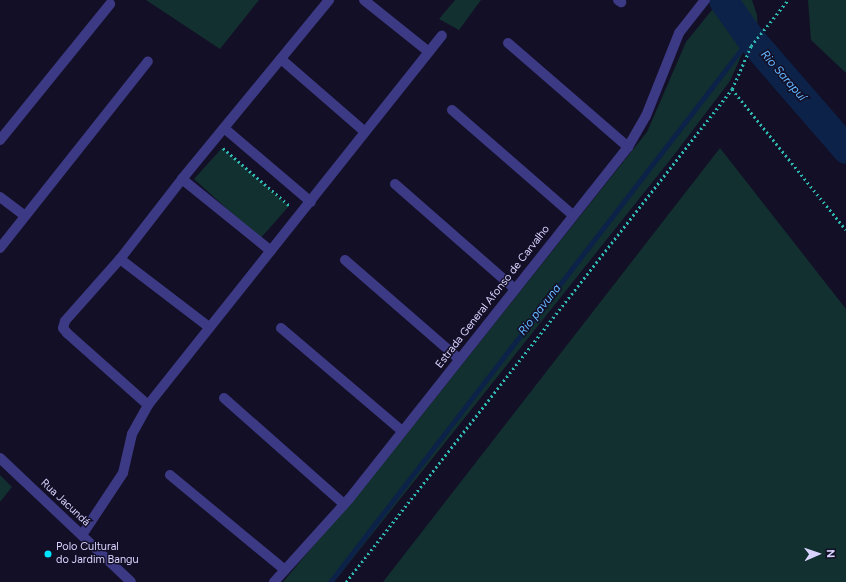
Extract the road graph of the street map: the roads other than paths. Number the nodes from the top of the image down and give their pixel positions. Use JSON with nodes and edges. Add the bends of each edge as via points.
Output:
{"nodes":[{"id":1,"x":329,"y":0,"type":"edge"},
{"id":2,"x":364,"y":0,"type":"edge"},
{"id":3,"x":702,"y":3,"type":"edge"},
{"id":4,"x":110,"y":4,"type":"dead end"},
{"id":5,"x":442,"y":36,"type":"dead end"},
{"id":6,"x":508,"y":43,"type":"dead end"},
{"id":7,"x":429,"y":52,"type":"junction"},
{"id":8,"x":281,"y":59,"type":"junction"},
{"id":9,"x":148,"y":61,"type":"dead end"},
{"id":10,"x":452,"y":110,"type":"dead end"},
{"id":11,"x":224,"y":128,"type":"junction"},
{"id":12,"x":365,"y":132,"type":"junction"},
{"id":13,"x":0,"y":140,"type":"edge"},
{"id":14,"x":628,"y":146,"type":"junction"},
{"id":15,"x":182,"y":179,"type":"junction"},
{"id":16,"x":395,"y":184,"type":"dead end"},
{"id":17,"x":0,"y":197,"type":"edge"},
{"id":18,"x":311,"y":202,"type":"junction"},
{"id":19,"x":573,"y":215,"type":"junction"},
{"id":20,"x":25,"y":216,"type":"junction"},
{"id":21,"x":0,"y":248,"type":"edge"},
{"id":22,"x":271,"y":251,"type":"junction"},
{"id":23,"x":120,"y":259,"type":"junction"},
{"id":24,"x":345,"y":260,"type":"dead end"},
{"id":25,"x":515,"y":289,"type":"junction"},
{"id":26,"x":209,"y":327,"type":"junction"},
{"id":27,"x":281,"y":328,"type":"dead end"},
{"id":28,"x":459,"y":359,"type":"junction"},
{"id":29,"x":224,"y":398,"type":"dead end"},
{"id":30,"x":148,"y":405,"type":"junction"},
{"id":31,"x":402,"y":431,"type":"junction"},
{"id":32,"x":0,"y":458,"type":"edge"},
{"id":33,"x":170,"y":475,"type":"dead end"},
{"id":34,"x":344,"y":504,"type":"junction"},
{"id":35,"x":82,"y":535,"type":"junction"},
{"id":36,"x":284,"y":570,"type":"junction"},
{"id":37,"x":131,"y":582,"type":"edge"},
{"id":38,"x":274,"y":582,"type":"edge"}],
"edges":[{"from":1,"to":8,"type":"street"},
{"from":2,"to":7,"type":"street"},
{"from":3,"to":14,"type":"street","name":"Estrada General Afonso de Carvalho","via":[[679,33],[646,116]]},
{"from":4,"to":13,"type":"street"},
{"from":5,"to":7,"type":"street"},
{"from":6,"to":14,"type":"street"},
{"from":7,"to":12,"type":"street"},
{"from":8,"to":11,"type":"street"},
{"from":8,"to":12,"type":"street"},
{"from":9,"to":20,"type":"street"},
{"from":10,"to":19,"type":"street"},
{"from":11,"to":15,"type":"street"},
{"from":11,"to":18,"type":"street"},
{"from":12,"to":18,"type":"street"},
{"from":14,"to":19,"type":"street","name":"Estrada General Afonso de Carvalho"},
{"from":15,"to":22,"type":"street"},
{"from":15,"to":23,"type":"street"},
{"from":16,"to":25,"type":"street"},
{"from":17,"to":20,"type":"street"},
{"from":18,"to":22,"type":"street"},
{"from":19,"to":25,"type":"street","name":"Estrada General Afonso de Carvalho"},
{"from":20,"to":21,"type":"street"},
{"from":22,"to":26,"type":"street"},
{"from":23,"to":26,"type":"street"},
{"from":23,"to":30,"type":"street","via":[[65,321],[63,328]]},
{"from":24,"to":28,"type":"street"},
{"from":25,"to":28,"type":"street","name":"Estrada General Afonso de Carvalho"},
{"from":26,"to":30,"type":"street"},
{"from":27,"to":31,"type":"street"},
{"from":28,"to":31,"type":"street","name":"Estrada General Afonso de Carvalho"},
{"from":29,"to":34,"type":"street"},
{"from":30,"to":35,"type":"street","via":[[132,434],[123,473]]},
{"from":31,"to":34,"type":"street","name":"Estrada General Afonso de Carvalho"},
{"from":32,"to":35,"type":"street","name":"Rua Jacundá"},
{"from":33,"to":36,"type":"street"},
{"from":34,"to":36,"type":"street","name":"Estrada General Afonso de Carvalho"},
{"from":35,"to":37,"type":"street","name":"Rua Jacundá"},
{"from":36,"to":38,"type":"street","name":"Estrada General Afonso de Carvalho"}]}
